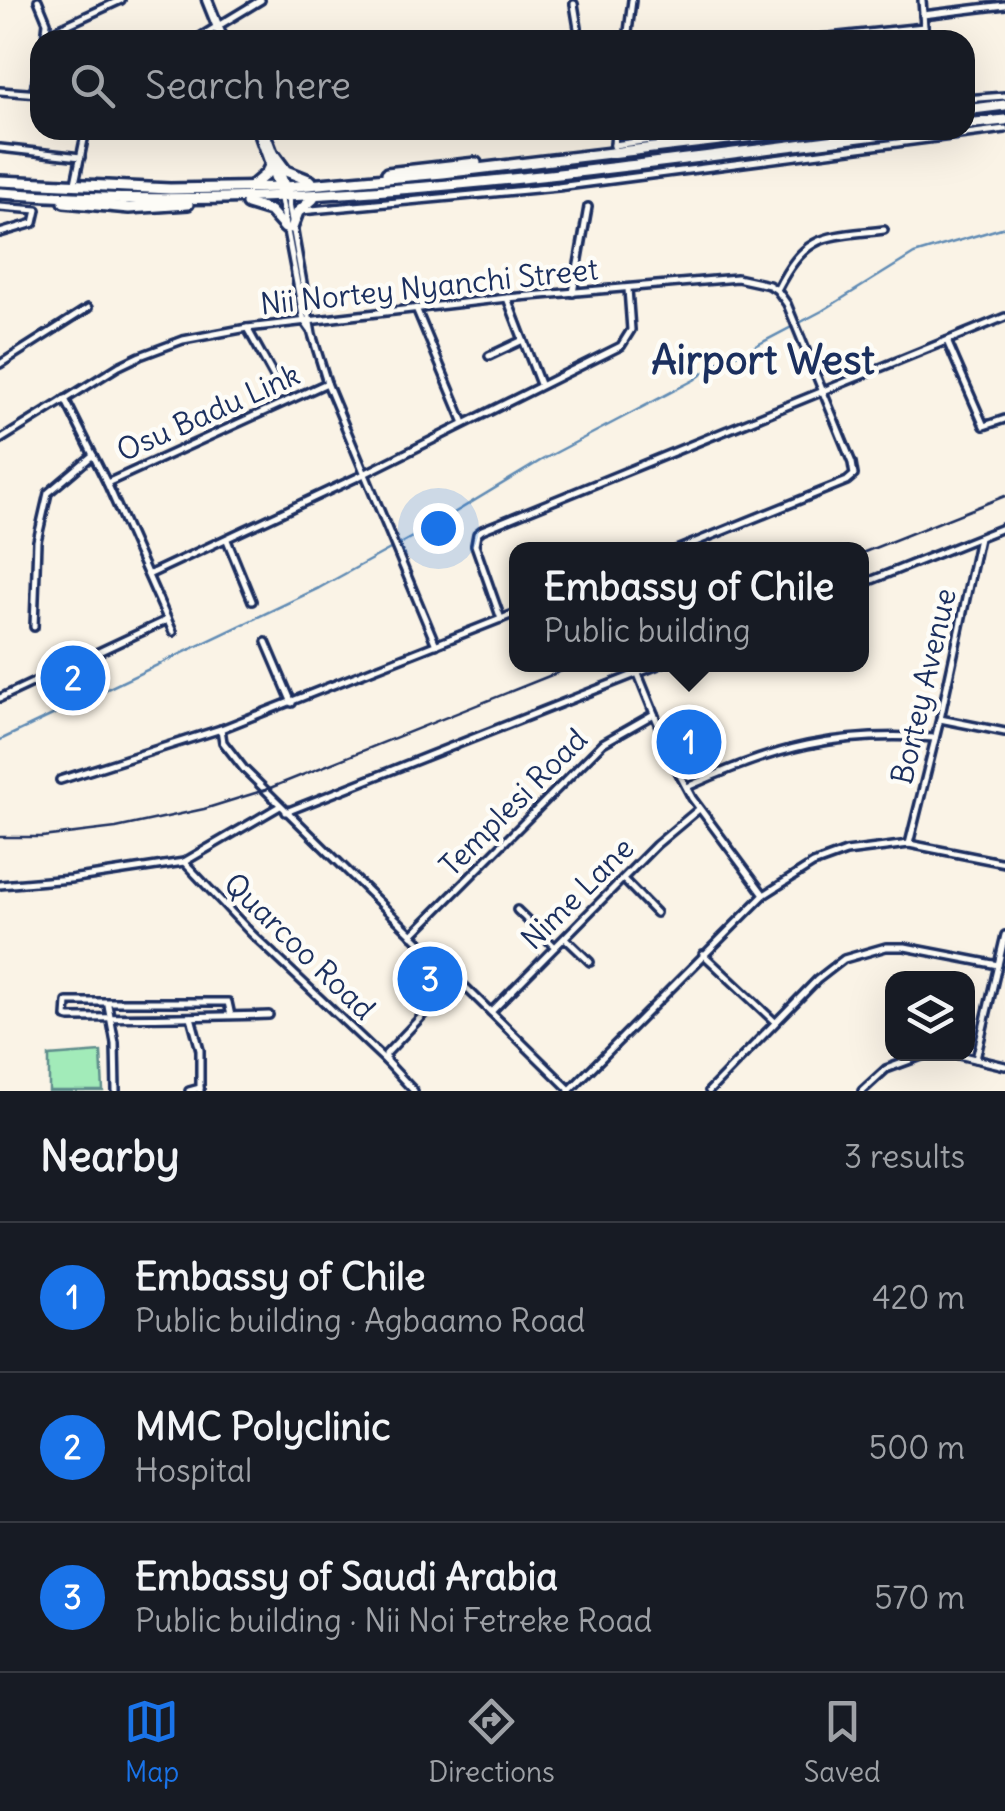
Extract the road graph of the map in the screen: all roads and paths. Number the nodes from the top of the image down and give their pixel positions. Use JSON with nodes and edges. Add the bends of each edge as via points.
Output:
{"nodes":[{"id":1,"x":38,"y":0,"type":"edge"},
{"id":2,"x":121,"y":0,"type":"edge"},
{"id":3,"x":207,"y":0,"type":"edge"},
{"id":4,"x":261,"y":0,"type":"edge"},
{"id":5,"x":632,"y":0,"type":"edge"},
{"id":6,"x":922,"y":0,"type":"edge"},
{"id":7,"x":574,"y":4,"type":"dead end"},
{"id":8,"x":1005,"y":5,"type":"edge"},
{"id":9,"x":923,"y":15,"type":"junction"},
{"id":10,"x":218,"y":26,"type":"junction"},
{"id":11,"x":924,"y":27,"type":"junction"},
{"id":12,"x":46,"y":30,"type":"edge"},
{"id":13,"x":60,"y":30,"type":"edge"},
{"id":14,"x":211,"y":30,"type":"edge"},
{"id":15,"x":219,"y":30,"type":"edge"},
{"id":16,"x":578,"y":30,"type":"edge"},
{"id":17,"x":628,"y":30,"type":"edge"},
{"id":18,"x":896,"y":30,"type":"edge"},
{"id":19,"x":924,"y":30,"type":"edge"},
{"id":20,"x":0,"y":91,"type":"edge"},
{"id":21,"x":30,"y":93,"type":"edge"},
{"id":22,"x":1005,"y":96,"type":"edge"},
{"id":23,"x":975,"y":98,"type":"edge"},
{"id":24,"x":1005,"y":105,"type":"edge"},
{"id":25,"x":975,"y":109,"type":"edge"},
{"id":26,"x":1005,"y":120,"type":"edge"},
{"id":27,"x":975,"y":123,"type":"edge"},
{"id":28,"x":1005,"y":129,"type":"edge"},
{"id":29,"x":975,"y":133,"type":"edge"},
{"id":30,"x":84,"y":140,"type":"edge"},
{"id":31,"x":265,"y":140,"type":"edge"},
{"id":32,"x":614,"y":140,"type":"edge"},
{"id":33,"x":666,"y":140,"type":"edge"},
{"id":34,"x":704,"y":140,"type":"edge"},
{"id":35,"x":834,"y":140,"type":"edge"},
{"id":36,"x":920,"y":140,"type":"edge"},
{"id":37,"x":0,"y":148,"type":"edge"},
{"id":38,"x":614,"y":149,"type":"junction"},
{"id":39,"x":81,"y":157,"type":"junction"},
{"id":40,"x":273,"y":160,"type":"junction"},
{"id":41,"x":0,"y":181,"type":"edge"},
{"id":42,"x":328,"y":184,"type":"junction"},
{"id":43,"x":75,"y":186,"type":"junction"},
{"id":44,"x":250,"y":187,"type":"junction"},
{"id":45,"x":0,"y":193,"type":"edge"},
{"id":46,"x":284,"y":193,"type":"junction"},
{"id":47,"x":320,"y":196,"type":"junction"},
{"id":48,"x":230,"y":200,"type":"junction"},
{"id":49,"x":0,"y":207,"type":"edge"},
{"id":50,"x":588,"y":207,"type":"dead end"},
{"id":51,"x":298,"y":212,"type":"junction"},
{"id":52,"x":289,"y":228,"type":"junction"},
{"id":53,"x":884,"y":230,"type":"dead end"},
{"id":54,"x":0,"y":233,"type":"edge"},
{"id":55,"x":628,"y":288,"type":"junction"},
{"id":56,"x":777,"y":290,"type":"junction"},
{"id":57,"x":573,"y":293,"type":"junction"},
{"id":58,"x":507,"y":298,"type":"junction"},
{"id":59,"x":88,"y":308,"type":"dead end"},
{"id":60,"x":416,"y":308,"type":"junction"},
{"id":61,"x":1005,"y":318,"type":"edge"},
{"id":62,"x":308,"y":320,"type":"junction"},
{"id":63,"x":247,"y":328,"type":"junction"},
{"id":64,"x":523,"y":340,"type":"junction"},
{"id":65,"x":947,"y":341,"type":"junction"},
{"id":66,"x":489,"y":356,"type":"dead end"},
{"id":67,"x":0,"y":364,"type":"edge"},
{"id":68,"x":327,"y":383,"type":"junction"},
{"id":69,"x":278,"y":384,"type":"dead end"},
{"id":70,"x":540,"y":386,"type":"junction"},
{"id":71,"x":823,"y":390,"type":"junction"},
{"id":72,"x":65,"y":399,"type":"junction"},
{"id":73,"x":1005,"y":419,"type":"edge"},
{"id":74,"x":464,"y":424,"type":"junction"},
{"id":75,"x":0,"y":440,"type":"edge"},
{"id":76,"x":93,"y":455,"type":"junction"},
{"id":77,"x":364,"y":474,"type":"junction"},
{"id":78,"x":106,"y":483,"type":"junction"},
{"id":79,"x":1005,"y":527,"type":"edge"},
{"id":80,"x":979,"y":538,"type":"junction"},
{"id":81,"x":227,"y":540,"type":"junction"},
{"id":82,"x":696,"y":542,"type":"edge"},
{"id":83,"x":148,"y":575,"type":"junction"},
{"id":84,"x":869,"y":581,"type":"edge"},
{"id":85,"x":252,"y":601,"type":"dead end"},
{"id":86,"x":509,"y":616,"type":"edge"},
{"id":87,"x":501,"y":620,"type":"junction"},
{"id":88,"x":166,"y":621,"type":"junction"},
{"id":89,"x":34,"y":627,"type":"dead end"},
{"id":90,"x":173,"y":632,"type":"dead end"},
{"id":91,"x":266,"y":642,"type":"dead end"},
{"id":92,"x":436,"y":646,"type":"junction"},
{"id":93,"x":643,"y":672,"type":"edge"},
{"id":94,"x":638,"y":674,"type":"junction"},
{"id":95,"x":0,"y":698,"type":"edge"},
{"id":96,"x":292,"y":703,"type":"junction"},
{"id":97,"x":654,"y":714,"type":"junction"},
{"id":98,"x":940,"y":719,"type":"junction"},
{"id":99,"x":220,"y":729,"type":"junction"},
{"id":100,"x":1005,"y":732,"type":"edge"},
{"id":101,"x":936,"y":738,"type":"junction"},
{"id":102,"x":60,"y":780,"type":"dead end"},
{"id":103,"x":687,"y":788,"type":"junction"},
{"id":104,"x":699,"y":808,"type":"junction"},
{"id":105,"x":283,"y":809,"type":"junction"},
{"id":106,"x":909,"y":844,"type":"junction"},
{"id":107,"x":184,"y":862,"type":"junction"},
{"id":108,"x":1005,"y":863,"type":"edge"},
{"id":109,"x":623,"y":879,"type":"junction"},
{"id":110,"x":0,"y":884,"type":"edge"},
{"id":111,"x":764,"y":895,"type":"junction"},
{"id":112,"x":517,"y":910,"type":"dead end"},
{"id":113,"x":656,"y":914,"type":"dead end"},
{"id":114,"x":412,"y":935,"type":"junction"},
{"id":115,"x":1005,"y":936,"type":"edge"},
{"id":116,"x":565,"y":938,"type":"junction"},
{"id":117,"x":555,"y":948,"type":"junction"},
{"id":118,"x":704,"y":954,"type":"junction"},
{"id":119,"x":590,"y":962,"type":"dead end"},
{"id":120,"x":998,"y":965,"type":"junction"},
{"id":121,"x":457,"y":979,"type":"junction"},
{"id":122,"x":108,"y":1003,"type":"junction"},
{"id":123,"x":491,"y":1012,"type":"junction"},
{"id":124,"x":269,"y":1015,"type":"dead end"},
{"id":125,"x":231,"y":1016,"type":"junction"},
{"id":126,"x":192,"y":1017,"type":"junction"},
{"id":127,"x":111,"y":1018,"type":"junction"},
{"id":128,"x":775,"y":1022,"type":"junction"},
{"id":129,"x":976,"y":1059,"type":"joint"},
{"id":130,"x":386,"y":1061,"type":"junction"},
{"id":131,"x":908,"y":1061,"type":"edge"},
{"id":132,"x":1005,"y":1066,"type":"edge"},
{"id":133,"x":200,"y":1089,"type":"edge"},
{"id":134,"x":116,"y":1091,"type":"edge"},
{"id":135,"x":189,"y":1091,"type":"edge"},
{"id":136,"x":414,"y":1091,"type":"edge"},
{"id":137,"x":569,"y":1091,"type":"edge"},
{"id":138,"x":709,"y":1091,"type":"edge"},
{"id":139,"x":862,"y":1091,"type":"edge"}],
"edges":[{"from":1,"to":12,"type":"street"},
{"from":2,"to":13,"type":"street"},
{"from":3,"to":10,"type":"main road"},
{"from":4,"to":10,"type":"street"},
{"from":5,"to":17,"type":"street"},
{"from":6,"to":9,"type":"street"},
{"from":7,"to":16,"type":"street"},
{"from":8,"to":9,"type":"street"},
{"from":9,"to":11,"type":"street"},
{"from":10,"to":14,"type":"street"},
{"from":10,"to":15,"type":"main road"},
{"from":11,"to":18,"type":"street"},
{"from":11,"to":19,"type":"street"},
{"from":20,"to":21,"type":"street"},
{"from":22,"to":23,"type":"street"},
{"from":24,"to":25,"type":"highway"},
{"from":26,"to":27,"type":"highway"},
{"from":28,"to":29,"type":"street"},
{"from":30,"to":39,"type":"street"},
{"from":31,"to":40,"type":"main road"},
{"from":32,"to":38,"type":"street"},
{"from":33,"to":38,"type":"street"},
{"from":34,"to":38,"type":"highway"},
{"from":35,"to":47,"type":"highway"},
{"from":36,"to":51,"type":"street","via":[[558,187]]},
{"from":37,"to":39,"type":"street"},
{"from":38,"to":42,"type":"highway"},
{"from":39,"to":43,"type":"street"},
{"from":40,"to":42,"type":"highway","via":[[295,177]]},
{"from":40,"to":44,"type":"highway"},
{"from":40,"to":46,"type":"main road"},
{"from":41,"to":43,"type":"highway"},
{"from":42,"to":46,"type":"highway"},
{"from":43,"to":44,"type":"highway"},
{"from":44,"to":46,"type":"highway"},
{"from":45,"to":48,"type":"highway","via":[[129,208]]},
{"from":46,"to":47,"type":"highway"},
{"from":46,"to":48,"type":"highway"},
{"from":46,"to":52,"type":"street"},
{"from":47,"to":51,"type":"highway"},
{"from":48,"to":52,"type":"highway","via":[[270,211]]},
{"from":49,"to":54,"type":"street","via":[[38,210],[34,224]]},
{"from":50,"to":57,"type":"street"},
{"from":51,"to":52,"type":"highway"},
{"from":52,"to":62,"type":"street"},
{"from":53,"to":56,"type":"street","via":[[814,242],[791,262]]},
{"from":55,"to":56,"type":"street","name":"Nii Nortey Nyanchi Street","via":[[737,278]]},
{"from":55,"to":57,"type":"street","name":"Nii Nortey Nyanchi Street"},
{"from":55,"to":70,"type":"street","via":[[628,339]]},
{"from":56,"to":71,"type":"street"},
{"from":57,"to":58,"type":"street","name":"Nii Nortey Nyanchi Street"},
{"from":58,"to":60,"type":"street","name":"Nii Nortey Nyanchi Street"},
{"from":58,"to":64,"type":"street"},
{"from":59,"to":67,"type":"street"},
{"from":60,"to":62,"type":"street","name":"Nii Nortey Nyanchi Street"},
{"from":60,"to":74,"type":"street"},
{"from":61,"to":65,"type":"street"},
{"from":62,"to":63,"type":"street","name":"Nii Nortey Nyanchi Street"},
{"from":62,"to":68,"type":"street"},
{"from":63,"to":69,"type":"street"},
{"from":63,"to":72,"type":"street","name":"Nii Nortey Nyanchi Street","via":[[166,345]]},
{"from":64,"to":66,"type":"street"},
{"from":64,"to":70,"type":"street"},
{"from":65,"to":71,"type":"street"},
{"from":65,"to":73,"type":"street","via":[[984,426]]},
{"from":68,"to":77,"type":"street"},
{"from":68,"to":78,"type":"street","name":"Osu Badu Link"},
{"from":70,"to":74,"type":"street"},
{"from":71,"to":82,"type":"street","via":[[852,462],[852,478]]},
{"from":71,"to":87,"type":"street","via":[[482,530],[475,545]]},
{"from":72,"to":75,"type":"street","name":"Nii Nortey Nyanchi Street"},
{"from":72,"to":76,"type":"street"},
{"from":74,"to":77,"type":"street"},
{"from":76,"to":78,"type":"street"},
{"from":76,"to":89,"type":"street","via":[[48,493]]},
{"from":77,"to":81,"type":"street"},
{"from":77,"to":92,"type":"street"},
{"from":78,"to":83,"type":"street"},
{"from":79,"to":80,"type":"street"},
{"from":80,"to":84,"type":"street"},
{"from":80,"to":98,"type":"street","name":"Bortey Avenue"},
{"from":81,"to":83,"type":"street"},
{"from":81,"to":85,"type":"street"},
{"from":83,"to":88,"type":"street"},
{"from":86,"to":87,"type":"street"},
{"from":87,"to":92,"type":"street"},
{"from":88,"to":90,"type":"street"},
{"from":88,"to":95,"type":"street"},
{"from":91,"to":96,"type":"street"},
{"from":92,"to":96,"type":"street"},
{"from":93,"to":94,"type":"street"},
{"from":94,"to":97,"type":"street"},
{"from":94,"to":105,"type":"street"},
{"from":96,"to":99,"type":"street"},
{"from":97,"to":103,"type":"street"},
{"from":97,"to":114,"type":"street","name":"Templesi Road","via":[[603,743]]},
{"from":98,"to":100,"type":"street"},
{"from":98,"to":101,"type":"street","name":"Bortey Avenue"},
{"from":99,"to":102,"type":"street"},
{"from":99,"to":105,"type":"street","via":[[229,752]]},
{"from":101,"to":103,"type":"street","via":[[824,741],[735,766]]},
{"from":101,"to":106,"type":"street","name":"Bortey Avenue"},
{"from":103,"to":104,"type":"street"},
{"from":104,"to":109,"type":"street","name":"Nime Lane"},
{"from":104,"to":111,"type":"street"},
{"from":105,"to":107,"type":"street"},
{"from":105,"to":114,"type":"street"},
{"from":106,"to":108,"type":"street"},
{"from":106,"to":111,"type":"street","via":[[833,855]]},
{"from":107,"to":110,"type":"street"},
{"from":107,"to":130,"type":"street","name":"Quarcoo Road"},
{"from":109,"to":113,"type":"street"},
{"from":109,"to":116,"type":"street","name":"Nime Lane"},
{"from":111,"to":118,"type":"street"},
{"from":112,"to":117,"type":"street"},
{"from":114,"to":121,"type":"street"},
{"from":115,"to":120,"type":"street"},
{"from":116,"to":117,"type":"street","name":"Nime Lane"},
{"from":116,"to":119,"type":"street"},
{"from":117,"to":123,"type":"street","name":"Nime Lane"},
{"from":118,"to":128,"type":"street"},
{"from":118,"to":137,"type":"street"},
{"from":120,"to":128,"type":"street","via":[[918,948],[864,952],[832,966]]},
{"from":120,"to":129,"type":"street"},
{"from":121,"to":123,"type":"street"},
{"from":121,"to":130,"type":"street","via":[[390,1048]]},
{"from":122,"to":125,"type":"street","via":[[228,1002]]},
{"from":122,"to":127,"type":"street"},
{"from":122,"to":127,"type":"street","via":[[67,1002],[65,1013]]},
{"from":123,"to":137,"type":"street"},
{"from":124,"to":125,"type":"street"},
{"from":125,"to":126,"type":"street"},
{"from":126,"to":127,"type":"street"},
{"from":126,"to":133,"type":"street"},
{"from":127,"to":134,"type":"street"},
{"from":128,"to":138,"type":"street"},
{"from":129,"to":132,"type":"street"},
{"from":130,"to":136,"type":"street","name":"Quarcoo Road"},
{"from":131,"to":139,"type":"street","via":[[886,1069]]},
{"from":133,"to":135,"type":"street"}]}
